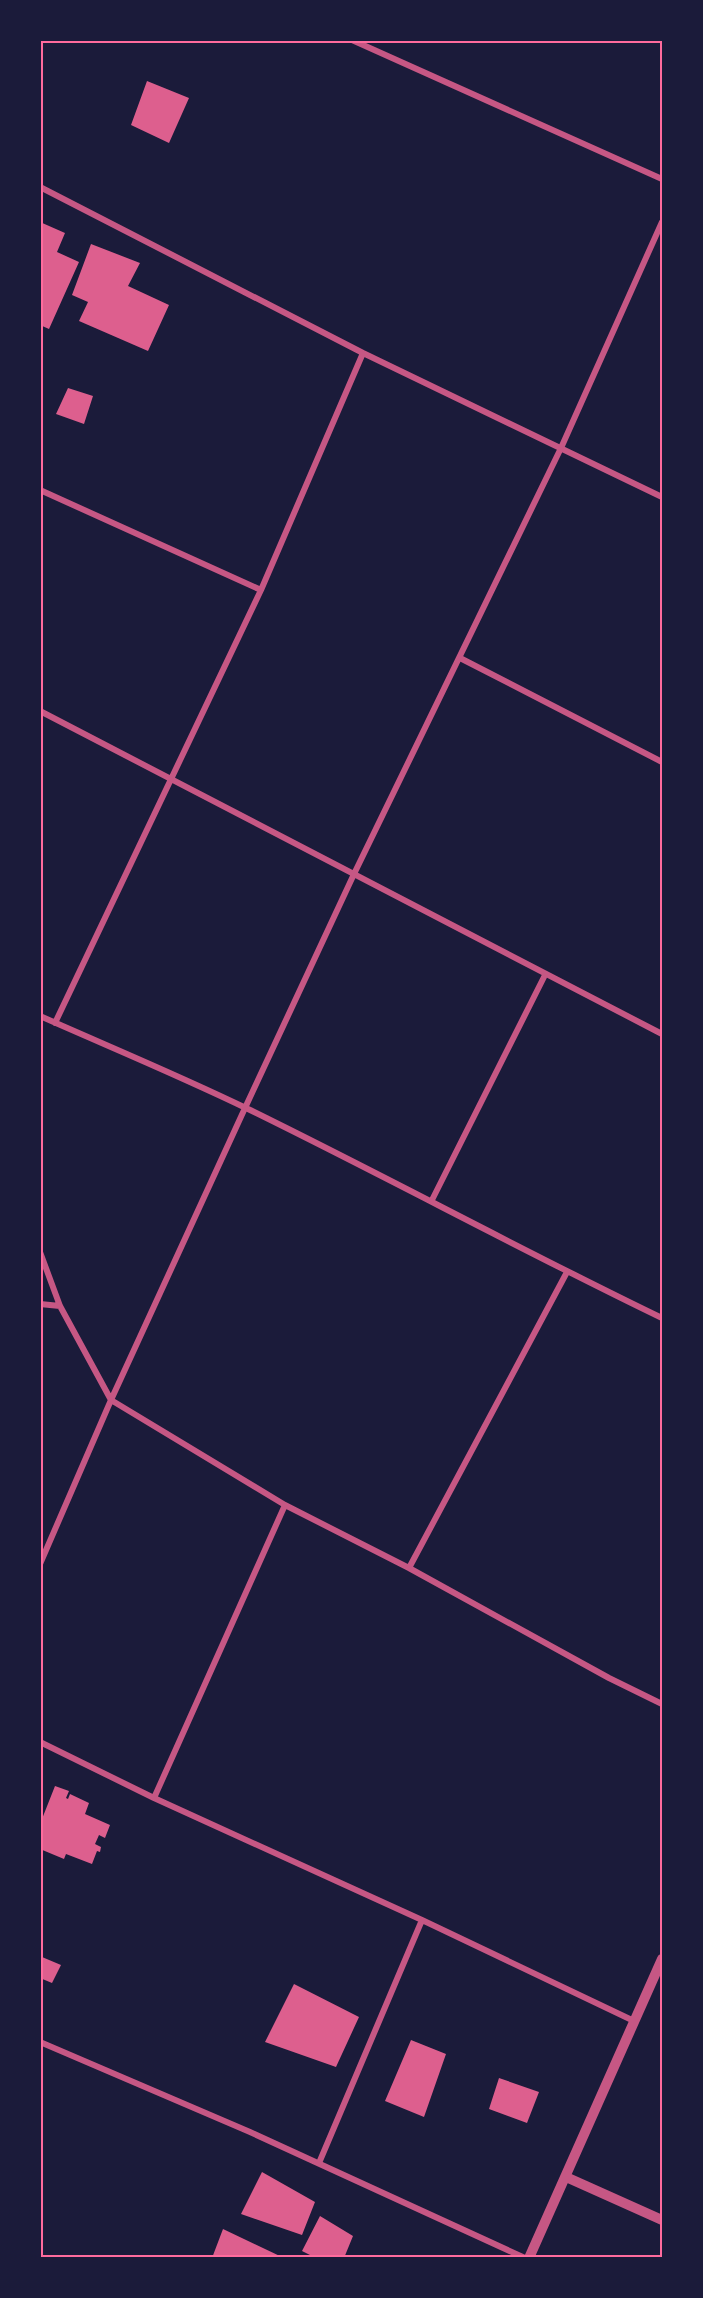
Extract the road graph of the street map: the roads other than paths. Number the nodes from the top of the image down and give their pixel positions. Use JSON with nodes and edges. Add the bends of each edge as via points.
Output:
{"nodes":[{"id":1,"x":352,"y":40,"type":"edge"},
{"id":2,"x":663,"y":179,"type":"edge"},
{"id":3,"x":40,"y":187,"type":"edge"},
{"id":4,"x":663,"y":222,"type":"edge"},
{"id":5,"x":363,"y":353,"type":"junction"},
{"id":6,"x":561,"y":448,"type":"junction"},
{"id":7,"x":40,"y":490,"type":"edge"},
{"id":8,"x":663,"y":497,"type":"edge"},
{"id":9,"x":261,"y":590,"type":"junction"},
{"id":10,"x":460,"y":658,"type":"junction"},
{"id":11,"x":40,"y":711,"type":"edge"},
{"id":12,"x":663,"y":762,"type":"edge"},
{"id":13,"x":170,"y":779,"type":"junction"},
{"id":14,"x":354,"y":874,"type":"junction"},
{"id":15,"x":545,"y":975,"type":"junction"},
{"id":16,"x":40,"y":1016,"type":"edge"},
{"id":17,"x":55,"y":1023,"type":"junction"},
{"id":18,"x":663,"y":1034,"type":"edge"},
{"id":19,"x":245,"y":1108,"type":"junction"},
{"id":20,"x":432,"y":1200,"type":"junction"},
{"id":21,"x":40,"y":1252,"type":"edge"},
{"id":22,"x":567,"y":1272,"type":"junction"},
{"id":23,"x":40,"y":1304,"type":"edge"},
{"id":24,"x":60,"y":1306,"type":"junction"},
{"id":25,"x":663,"y":1318,"type":"edge"},
{"id":26,"x":111,"y":1400,"type":"junction"},
{"id":27,"x":285,"y":1505,"type":"junction"},
{"id":28,"x":40,"y":1564,"type":"edge"},
{"id":29,"x":409,"y":1568,"type":"junction"},
{"id":30,"x":663,"y":1704,"type":"edge"},
{"id":31,"x":40,"y":1742,"type":"edge"},
{"id":32,"x":154,"y":1798,"type":"junction"},
{"id":33,"x":422,"y":1920,"type":"junction"},
{"id":34,"x":663,"y":1959,"type":"edge"},
{"id":35,"x":634,"y":2022,"type":"junction"},
{"id":36,"x":40,"y":2042,"type":"edge"},
{"id":37,"x":319,"y":2163,"type":"junction"},
{"id":38,"x":567,"y":2177,"type":"junction"},
{"id":39,"x":663,"y":2220,"type":"edge"},
{"id":40,"x":525,"y":2258,"type":"edge"},
{"id":41,"x":529,"y":2258,"type":"edge"}],
"edges":[{"from":1,"to":2,"type":"street"},
{"from":3,"to":5,"type":"street"},
{"from":4,"to":6,"type":"street"},
{"from":5,"to":6,"type":"street"},
{"from":5,"to":9,"type":"street"},
{"from":6,"to":8,"type":"street"},
{"from":6,"to":10,"type":"street"},
{"from":7,"to":9,"type":"street"},
{"from":9,"to":13,"type":"street"},
{"from":10,"to":12,"type":"street"},
{"from":10,"to":14,"type":"street"},
{"from":11,"to":13,"type":"street"},
{"from":13,"to":14,"type":"street"},
{"from":13,"to":17,"type":"street"},
{"from":14,"to":15,"type":"street"},
{"from":14,"to":19,"type":"street"},
{"from":15,"to":18,"type":"street"},
{"from":15,"to":20,"type":"street"},
{"from":16,"to":17,"type":"street"},
{"from":17,"to":19,"type":"street"},
{"from":19,"to":20,"type":"street"},
{"from":19,"to":26,"type":"street"},
{"from":20,"to":22,"type":"street"},
{"from":21,"to":24,"type":"street"},
{"from":22,"to":25,"type":"street"},
{"from":22,"to":29,"type":"street"},
{"from":23,"to":24,"type":"street"},
{"from":24,"to":26,"type":"street"},
{"from":26,"to":27,"type":"street"},
{"from":26,"to":28,"type":"street"},
{"from":27,"to":29,"type":"street"},
{"from":27,"to":32,"type":"street"},
{"from":29,"to":30,"type":"street"},
{"from":31,"to":32,"type":"street"},
{"from":32,"to":33,"type":"street"},
{"from":33,"to":35,"type":"street"},
{"from":33,"to":37,"type":"street"},
{"from":34,"to":35,"type":"street"},
{"from":35,"to":38,"type":"street"},
{"from":36,"to":37,"type":"street"},
{"from":37,"to":40,"type":"street"},
{"from":38,"to":39,"type":"street"},
{"from":38,"to":41,"type":"street"}]}
